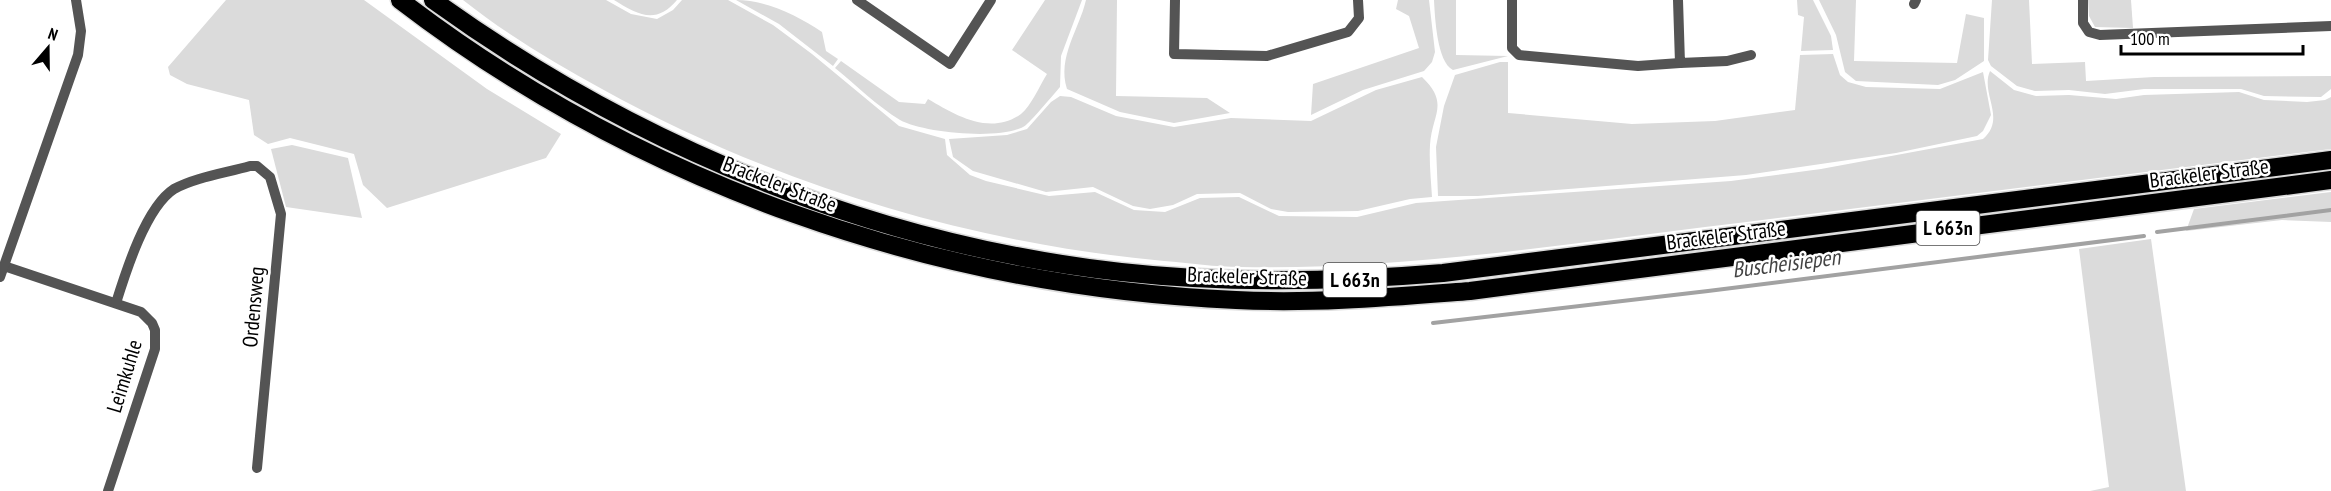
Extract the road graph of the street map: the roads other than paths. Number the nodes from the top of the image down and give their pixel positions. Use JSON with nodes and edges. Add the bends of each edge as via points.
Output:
{"nodes":[{"id":1,"x":76,"y":0,"type":"edge"},
{"id":2,"x":400,"y":0,"type":"edge"},
{"id":3,"x":433,"y":0,"type":"edge"},
{"id":4,"x":857,"y":0,"type":"edge"},
{"id":5,"x":991,"y":0,"type":"edge"},
{"id":6,"x":1175,"y":0,"type":"edge"},
{"id":7,"x":1358,"y":0,"type":"edge"},
{"id":8,"x":1512,"y":0,"type":"edge"},
{"id":9,"x":1678,"y":0,"type":"edge"},
{"id":10,"x":2083,"y":0,"type":"edge"},
{"id":11,"x":2331,"y":26,"type":"edge"},
{"id":12,"x":1751,"y":55,"type":"dead end"},
{"id":13,"x":1680,"y":63,"type":"junction"},
{"id":14,"x":2331,"y":160,"type":"edge"},
{"id":15,"x":2331,"y":180,"type":"edge"},
{"id":16,"x":5,"y":242,"type":"edge"},
{"id":17,"x":2,"y":272,"type":"edge"},
{"id":18,"x":116,"y":303,"type":"junction"},
{"id":19,"x":257,"y":468,"type":"dead end"},
{"id":20,"x":108,"y":491,"type":"edge"}],
"edges":[{"from":1,"to":16,"type":"street","via":[[81,31],[78,55]]},
{"from":2,"to":15,"type":"highway","name":"Brackeler Straße","number":"L 663n","via":[[550,102],[663,160],[761,203],[947,261],[1051,281],[1158,295],[1299,301],[1470,291]]},
{"from":3,"to":14,"type":"highway","name":"Brackeler Straße","number":"L 663n","via":[[519,59],[627,121],[767,183],[922,234],[1004,253],[1121,272],[1297,281],[1443,273]]},
{"from":4,"to":5,"type":"street","via":[[950,64]]},
{"from":6,"to":7,"type":"street","via":[[1174,54],[1267,56],[1348,32],[1359,18]]},
{"from":8,"to":13,"type":"street","via":[[1512,48],[1519,54],[1638,66]]},
{"from":9,"to":13,"type":"street"},
{"from":10,"to":11,"type":"street","via":[[2084,23],[2089,32],[2100,35]]},
{"from":12,"to":13,"type":"street","via":[[1727,61]]},
{"from":16,"to":17,"type":"street"},
{"from":17,"to":18,"type":"street","name":"Leimkuhle"},
{"from":18,"to":19,"type":"street","name":"Ordensweg","via":[[150,216],[165,196],[189,183],[249,166],[257,166],[270,177],[281,214]]},
{"from":18,"to":20,"type":"street","name":"Leimkuhle","via":[[147,316],[157,340]]}]}
